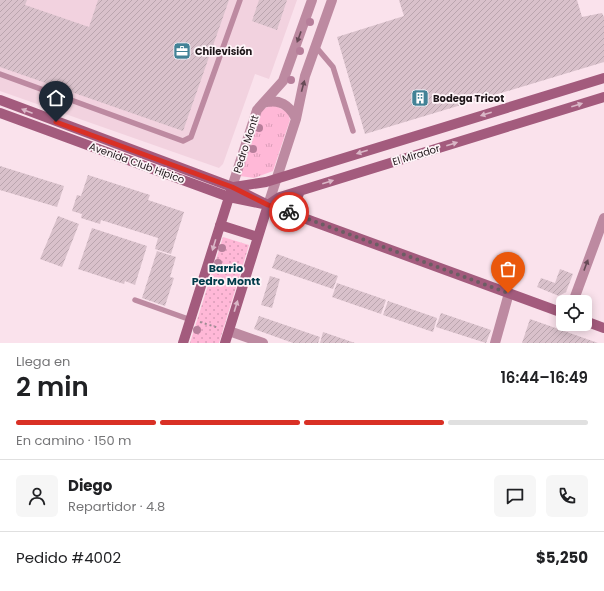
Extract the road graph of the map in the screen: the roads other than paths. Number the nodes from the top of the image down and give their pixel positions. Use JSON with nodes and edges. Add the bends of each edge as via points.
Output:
{"nodes":[{"id":1,"x":240,"y":0,"type":"edge"},
{"id":2,"x":312,"y":0,"type":"edge"},
{"id":3,"x":332,"y":0,"type":"edge"},
{"id":4,"x":316,"y":47,"type":"junction"},
{"id":5,"x":0,"y":74,"type":"edge"},
{"id":6,"x":604,"y":78,"type":"edge"},
{"id":7,"x":604,"y":97,"type":"edge"},
{"id":8,"x":533,"y":99,"type":"junction"},
{"id":9,"x":0,"y":100,"type":"edge"},
{"id":10,"x":263,"y":103,"type":"junction"},
{"id":11,"x":0,"y":113,"type":"edge"},
{"id":12,"x":539,"y":117,"type":"junction"},
{"id":13,"x":296,"y":119,"type":"junction"},
{"id":14,"x":353,"y":131,"type":"dead end"},
{"id":15,"x":98,"y":137,"type":"junction"},
{"id":16,"x":94,"y":148,"type":"junction"},
{"id":17,"x":276,"y":179,"type":"junction"},
{"id":18,"x":232,"y":187,"type":"junction"},
{"id":19,"x":300,"y":191,"type":"junction"},
{"id":20,"x":229,"y":197,"type":"junction"},
{"id":21,"x":268,"y":205,"type":"junction"},
{"id":22,"x":297,"y":215,"type":"junction"},
{"id":23,"x":604,"y":218,"type":"edge"},
{"id":24,"x":220,"y":225,"type":"junction"},
{"id":25,"x":258,"y":237,"type":"junction"},
{"id":26,"x":508,"y":293,"type":"junction"},
{"id":27,"x":576,"y":295,"type":"edge"},
{"id":28,"x":135,"y":300,"type":"dead end"},
{"id":29,"x":556,"y":310,"type":"edge"},
{"id":30,"x":191,"y":320,"type":"junction"},
{"id":31,"x":592,"y":324,"type":"edge"},
{"id":32,"x":604,"y":328,"type":"edge"},
{"id":33,"x":228,"y":331,"type":"junction"},
{"id":34,"x":183,"y":343,"type":"edge"},
{"id":35,"x":225,"y":343,"type":"edge"},
{"id":36,"x":264,"y":343,"type":"edge"},
{"id":37,"x":495,"y":343,"type":"edge"}],
"edges":[{"from":1,"to":5,"type":"lane","via":[[188,140],[183,141]]},
{"from":2,"to":10,"type":"street","name":"Pedro Montt","one_way":true,"via":[[283,81]]},
{"from":3,"to":4,"type":"street"},
{"from":13,"to":4,"type":"street","one_way":true,"via":[[301,90]]},
{"from":4,"to":14,"type":"lane","via":[[333,67]]},
{"from":6,"to":8,"type":"main road","name":"El Mirador"},
{"from":12,"to":7,"type":"main road","name":"El Mirador","one_way":true},
{"from":8,"to":12,"type":"main road"},
{"from":8,"to":17,"type":"main road","name":"El Mirador","one_way":true},
{"from":15,"to":9,"type":"main road","name":"Avenida Club Hípico","one_way":true},
{"from":10,"to":13,"type":"street","via":[[273,101],[283,104],[292,111]]},
{"from":10,"to":18,"type":"street","name":"Pedro Montt","via":[[255,116]]},
{"from":11,"to":16,"type":"main road","name":"Avenida Club Hípico"},
{"from":19,"to":12,"type":"main road","name":"El Mirador","one_way":true},
{"from":13,"to":17,"type":"street"},
{"from":15,"to":16,"type":"main road"},
{"from":15,"to":18,"type":"main road","name":"Avenida Club Hípico"},
{"from":16,"to":20,"type":"main road","name":"Avenida Club Hípico"},
{"from":17,"to":18,"type":"main road","name":"El Mirador","via":[[251,186]]},
{"from":17,"to":21,"type":"street"},
{"from":18,"to":20,"type":"main road","name":"Pedro Montt"},
{"from":18,"to":21,"type":"main road","name":"Avenida Club Hípico"},
{"from":19,"to":21,"type":"main road","name":"El Mirador","via":[[280,197]]},
{"from":19,"to":22,"type":"main road","via":[[296,204]]},
{"from":20,"to":21,"type":"main road"},
{"from":20,"to":24,"type":"main road","name":"Pedro Montt"},
{"from":21,"to":22,"type":"main road"},
{"from":21,"to":25,"type":"main road"},
{"from":22,"to":26,"type":"main road"},
{"from":27,"to":23,"type":"street","one_way":true},
{"from":24,"to":25,"type":"main road"},
{"from":24,"to":30,"type":"main road","name":"Pedro Montt","one_way":true},
{"from":33,"to":25,"type":"main road","one_way":true},
{"from":26,"to":29,"type":"main road"},
{"from":26,"to":37,"type":"street"},
{"from":28,"to":30,"type":"lane"},
{"from":30,"to":34,"type":"main road","name":"Pedro Montt"},
{"from":31,"to":32,"type":"main road"},
{"from":33,"to":35,"type":"main road"},
{"from":33,"to":36,"type":"street"}]}
